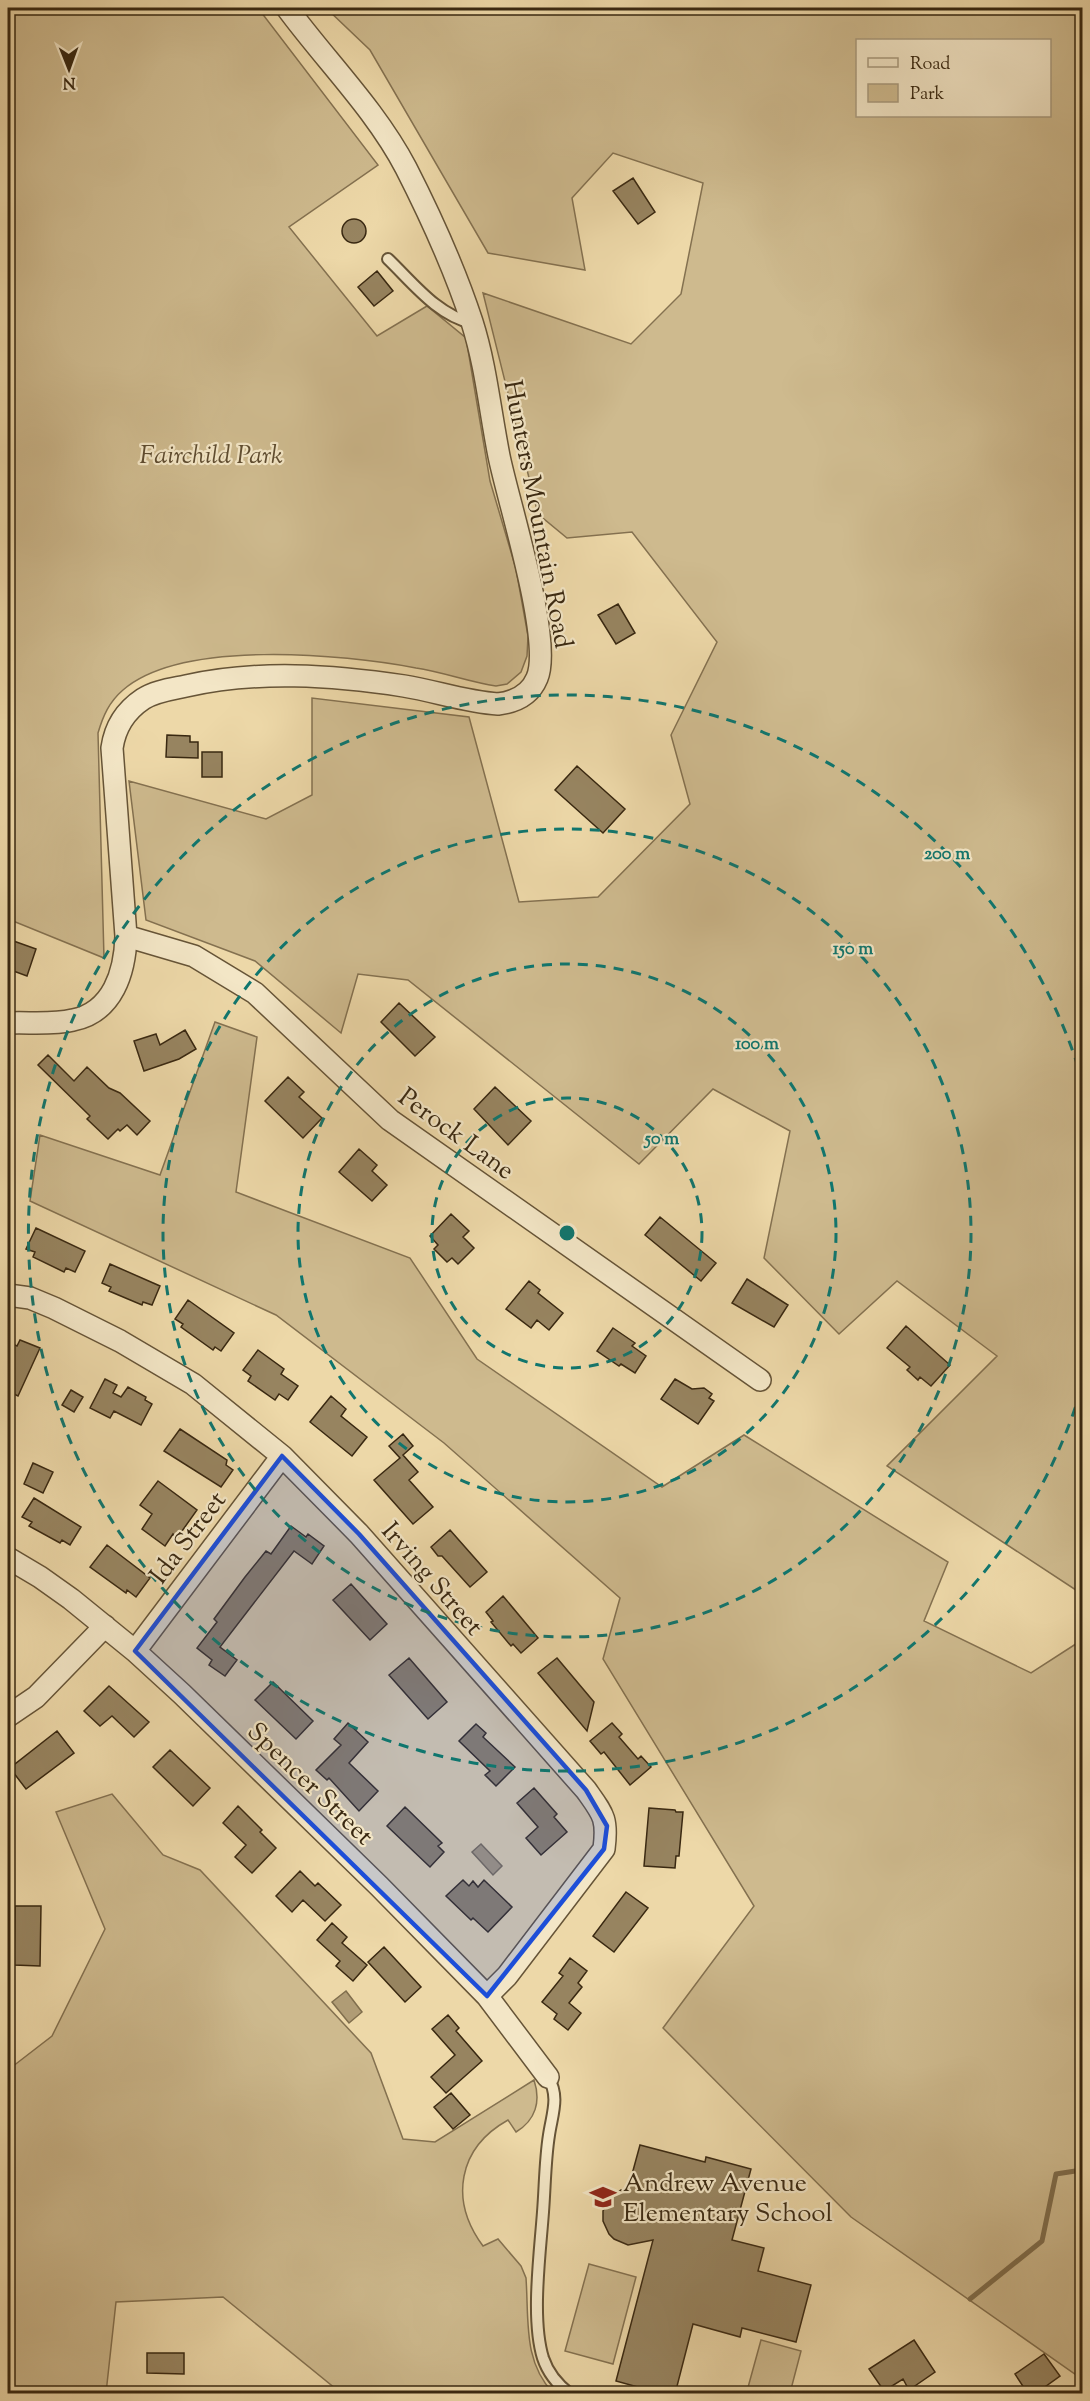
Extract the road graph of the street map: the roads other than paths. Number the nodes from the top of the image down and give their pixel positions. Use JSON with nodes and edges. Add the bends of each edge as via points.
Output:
{"nodes":[{"id":1,"x":287,"y":8,"type":"edge"},
{"id":2,"x":388,"y":259,"type":"dead end"},
{"id":3,"x":472,"y":323,"type":"junction"},
{"id":4,"x":126,"y":936,"type":"junction"},
{"id":5,"x":8,"y":1023,"type":"edge"},
{"id":6,"x":8,"y":1295,"type":"edge"},
{"id":7,"x":760,"y":1380,"type":"dead end"},
{"id":8,"x":282,"y":1456,"type":"junction"},
{"id":9,"x":8,"y":1558,"type":"edge"},
{"id":10,"x":105,"y":1626,"type":"junction"},
{"id":11,"x":135,"y":1651,"type":"junction"},
{"id":12,"x":8,"y":1716,"type":"edge"},
{"id":13,"x":487,"y":1996,"type":"junction"},
{"id":14,"x":548,"y":2078,"type":"joint"},
{"id":15,"x":570,"y":2394,"type":"edge"}],
"edges":[{"from":1,"to":3,"type":"street","name":"Hunters Mountain Road","via":[[365,106],[404,165]]},
{"from":2,"to":3,"type":"lane","via":[[443,312]]},
{"from":3,"to":4,"type":"street","name":"Hunters Mountain Road","via":[[541,644],[541,661],[531,688],[511,702],[498,704],[401,686],[310,676],[264,676],[212,680],[144,698],[121,721],[112,748]]},
{"from":4,"to":5,"type":"street","via":[[120,977],[113,993],[94,1012],[74,1020]]},
{"from":4,"to":7,"type":"street","name":"Perock Lane","via":[[194,956],[255,993],[390,1120]]},
{"from":6,"to":8,"type":"street","name":"Irving Street","via":[[30,1298],[120,1341],[193,1384]]},
{"from":8,"to":11,"type":"street","name":"Ida Street"},
{"from":8,"to":13,"type":"street","name":"Irving Street","via":[[359,1534],[586,1790],[607,1826],[604,1849],[507,1976]]},
{"from":9,"to":10,"type":"street","name":"Spencer Street"},
{"from":10,"to":11,"type":"street","name":"Spencer Street"},
{"from":10,"to":12,"type":"street","via":[[36,1697]]},
{"from":11,"to":13,"type":"street","name":"Spencer Street"},
{"from":13,"to":14,"type":"street","name":"Spencer Street"},
{"from":14,"to":15,"type":"lane","via":[[555,2098],[540,2255],[540,2341],[548,2369]]}]}
